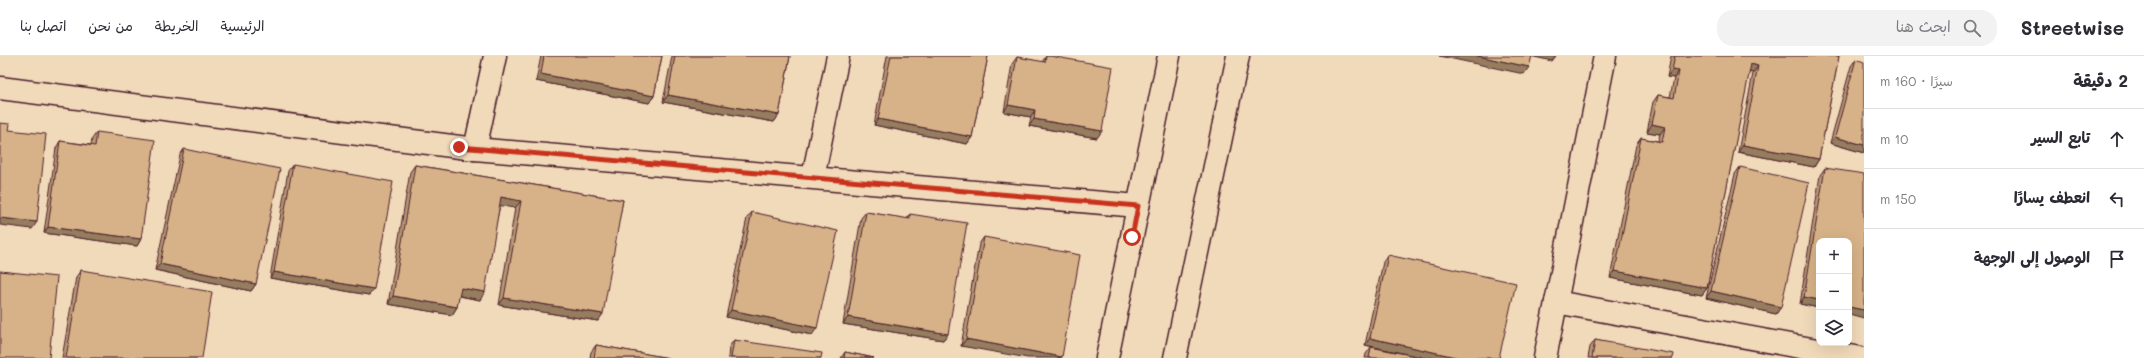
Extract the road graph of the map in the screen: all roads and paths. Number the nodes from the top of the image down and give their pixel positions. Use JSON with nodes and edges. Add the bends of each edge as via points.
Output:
{"nodes":[{"id":1,"x":495,"y":56,"type":"edge"},
{"id":2,"x":838,"y":56,"type":"edge"},
{"id":3,"x":1169,"y":56,"type":"edge"},
{"id":4,"x":1238,"y":56,"type":"edge"},
{"id":5,"x":1605,"y":56,"type":"edge"},
{"id":6,"x":0,"y":88,"type":"edge"},
{"id":7,"x":475,"y":149,"type":"junction"},
{"id":8,"x":813,"y":177,"type":"junction"},
{"id":9,"x":1138,"y":206,"type":"junction"},
{"id":10,"x":1556,"y":302,"type":"junction"},
{"id":11,"x":1107,"y":358,"type":"edge"},
{"id":12,"x":1175,"y":358,"type":"edge"},
{"id":13,"x":1545,"y":358,"type":"edge"},
{"id":14,"x":1860,"y":358,"type":"edge"}],
"edges":[{"from":1,"to":7,"type":"street"},
{"from":2,"to":8,"type":"street"},
{"from":3,"to":9,"type":"street"},
{"from":4,"to":12,"type":"street"},
{"from":5,"to":10,"type":"street"},
{"from":6,"to":7,"type":"street"},
{"from":7,"to":8,"type":"street"},
{"from":8,"to":9,"type":"street"},
{"from":9,"to":11,"type":"street"},
{"from":10,"to":13,"type":"street"},
{"from":10,"to":14,"type":"street"}]}
